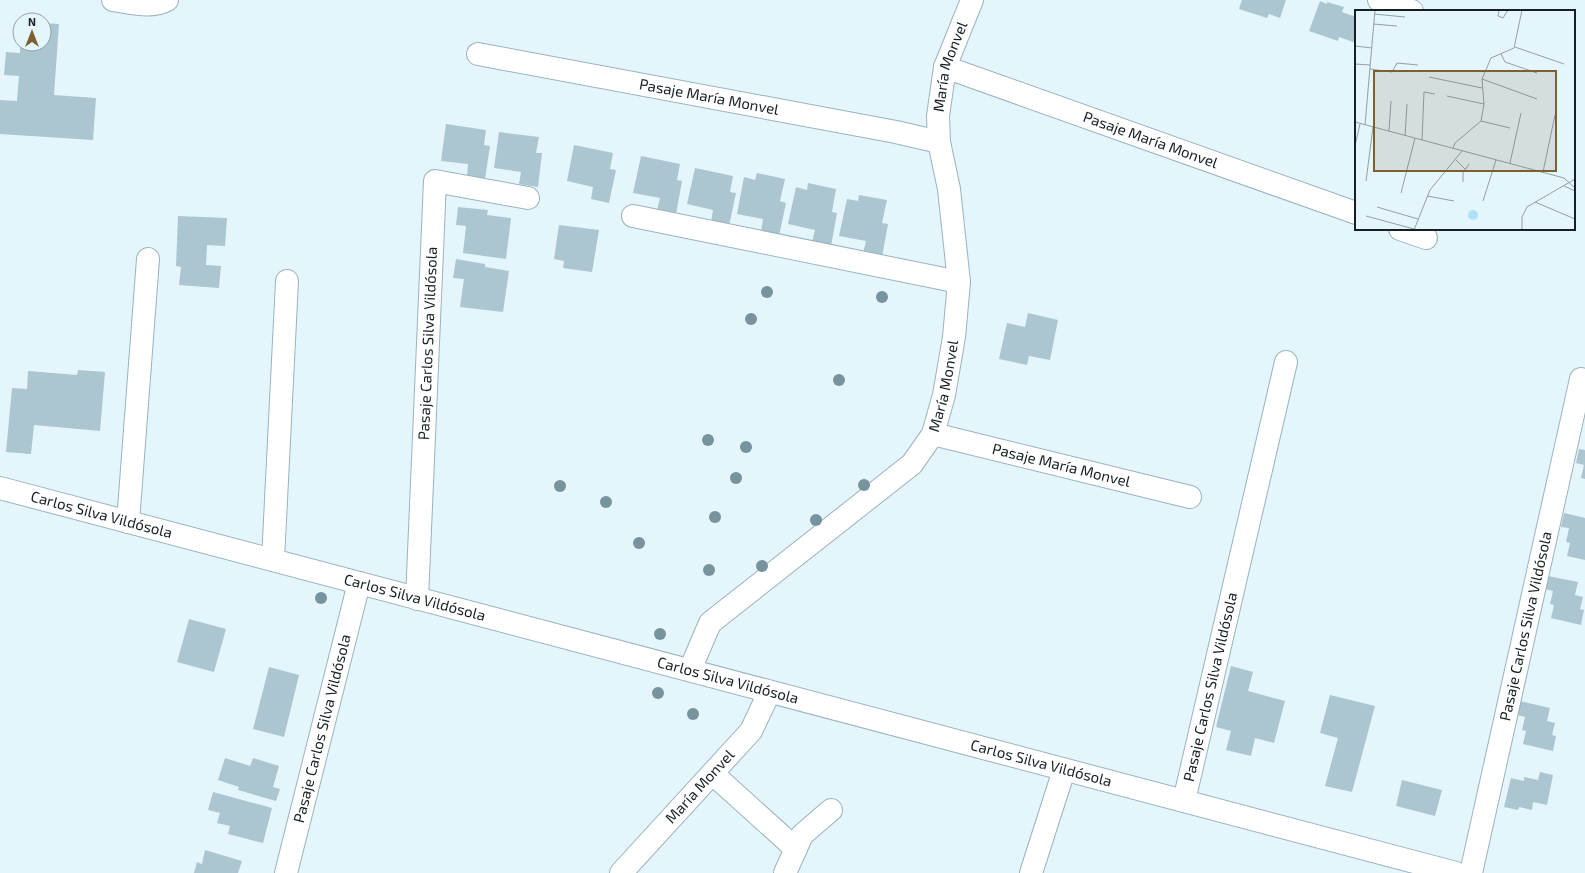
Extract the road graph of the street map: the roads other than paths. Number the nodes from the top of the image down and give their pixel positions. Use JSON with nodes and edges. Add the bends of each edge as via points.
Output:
{"nodes":[{"id":1,"x":113,"y":0,"type":"edge"},
{"id":2,"x":167,"y":0,"type":"edge"},
{"id":3,"x":972,"y":0,"type":"edge"},
{"id":4,"x":1379,"y":0,"type":"edge"},
{"id":5,"x":1409,"y":10,"type":"edge"},
{"id":6,"x":478,"y":54,"type":"dead end"},
{"id":7,"x":946,"y":66,"type":"junction"},
{"id":8,"x":939,"y":142,"type":"junction"},
{"id":9,"x":528,"y":198,"type":"dead end"},
{"id":10,"x":1355,"y":213,"type":"edge"},
{"id":11,"x":633,"y":216,"type":"dead end"},
{"id":12,"x":1403,"y":230,"type":"edge"},
{"id":13,"x":1426,"y":238,"type":"dead end"},
{"id":14,"x":148,"y":258,"type":"dead end"},
{"id":15,"x":287,"y":281,"type":"dead end"},
{"id":16,"x":959,"y":282,"type":"junction"},
{"id":17,"x":1286,"y":362,"type":"dead end"},
{"id":18,"x":1581,"y":380,"type":"dead end"},
{"id":19,"x":933,"y":434,"type":"junction"},
{"id":20,"x":0,"y":488,"type":"edge"},
{"id":21,"x":1190,"y":497,"type":"dead end"},
{"id":22,"x":128,"y":522,"type":"junction"},
{"id":23,"x":273,"y":560,"type":"junction"},
{"id":24,"x":359,"y":583,"type":"junction"},
{"id":25,"x":417,"y":599,"type":"junction"},
{"id":26,"x":690,"y":670,"type":"junction"},
{"id":27,"x":769,"y":693,"type":"junction"},
{"id":28,"x":1064,"y":770,"type":"junction"},
{"id":29,"x":713,"y":774,"type":"junction"},
{"id":30,"x":1184,"y":801,"type":"junction"},
{"id":31,"x":830,"y":810,"type":"dead end"},
{"id":32,"x":796,"y":849,"type":"junction"},
{"id":33,"x":286,"y":873,"type":"edge"},
{"id":34,"x":621,"y":873,"type":"edge"},
{"id":35,"x":785,"y":873,"type":"edge"},
{"id":36,"x":1031,"y":873,"type":"edge"},
{"id":37,"x":1456,"y":873,"type":"edge"},
{"id":38,"x":1471,"y":873,"type":"edge"}],
"edges":[{"from":1,"to":2,"type":"street","via":[[160,4]]},
{"from":3,"to":7,"type":"street","name":"María Monvel"},
{"from":4,"to":5,"type":"street"},
{"from":6,"to":8,"type":"street","name":"Pasaje María Monvel"},
{"from":7,"to":8,"type":"street","name":"María Monvel","via":[[938,116]]},
{"from":7,"to":10,"type":"street","name":"Pasaje María Monvel"},
{"from":8,"to":16,"type":"street","name":"María Monvel","via":[[949,189]]},
{"from":9,"to":25,"type":"street","name":"Pasaje Carlos Silva Vildósola","via":[[435,181]]},
{"from":11,"to":16,"type":"street"},
{"from":12,"to":13,"type":"street"},
{"from":14,"to":22,"type":"street"},
{"from":15,"to":23,"type":"street"},
{"from":16,"to":19,"type":"street","name":"María Monvel","via":[[954,337],[944,395]]},
{"from":17,"to":30,"type":"street","name":"Pasaje Carlos Silva Vildósola"},
{"from":18,"to":38,"type":"street","name":"Pasaje Carlos Silva Vildósola"},
{"from":19,"to":21,"type":"street","name":"Pasaje María Monvel"},
{"from":19,"to":26,"type":"street","name":"María Monvel","via":[[912,464],[710,623]]},
{"from":20,"to":22,"type":"street","name":"Carlos Silva Vildósola"},
{"from":22,"to":23,"type":"street","name":"Carlos Silva Vildósola"},
{"from":23,"to":24,"type":"street","name":"Carlos Silva Vildósola"},
{"from":24,"to":25,"type":"street","name":"Carlos Silva Vildósola"},
{"from":24,"to":33,"type":"street","name":"Pasaje Carlos Silva Vildósola"},
{"from":25,"to":26,"type":"street","name":"Carlos Silva Vildósola"},
{"from":26,"to":27,"type":"street","name":"Carlos Silva Vildósola"},
{"from":27,"to":28,"type":"street","name":"Carlos Silva Vildósola"},
{"from":27,"to":29,"type":"street","name":"María Monvel","via":[[751,731]]},
{"from":28,"to":30,"type":"street","name":"Carlos Silva Vildósola"},
{"from":28,"to":36,"type":"street"},
{"from":29,"to":32,"type":"street"},
{"from":29,"to":34,"type":"street","name":"María Monvel"},
{"from":30,"to":37,"type":"street","name":"Carlos Silva Vildósola"},
{"from":31,"to":32,"type":"street","via":[[802,835]]},
{"from":32,"to":35,"type":"street"}]}
